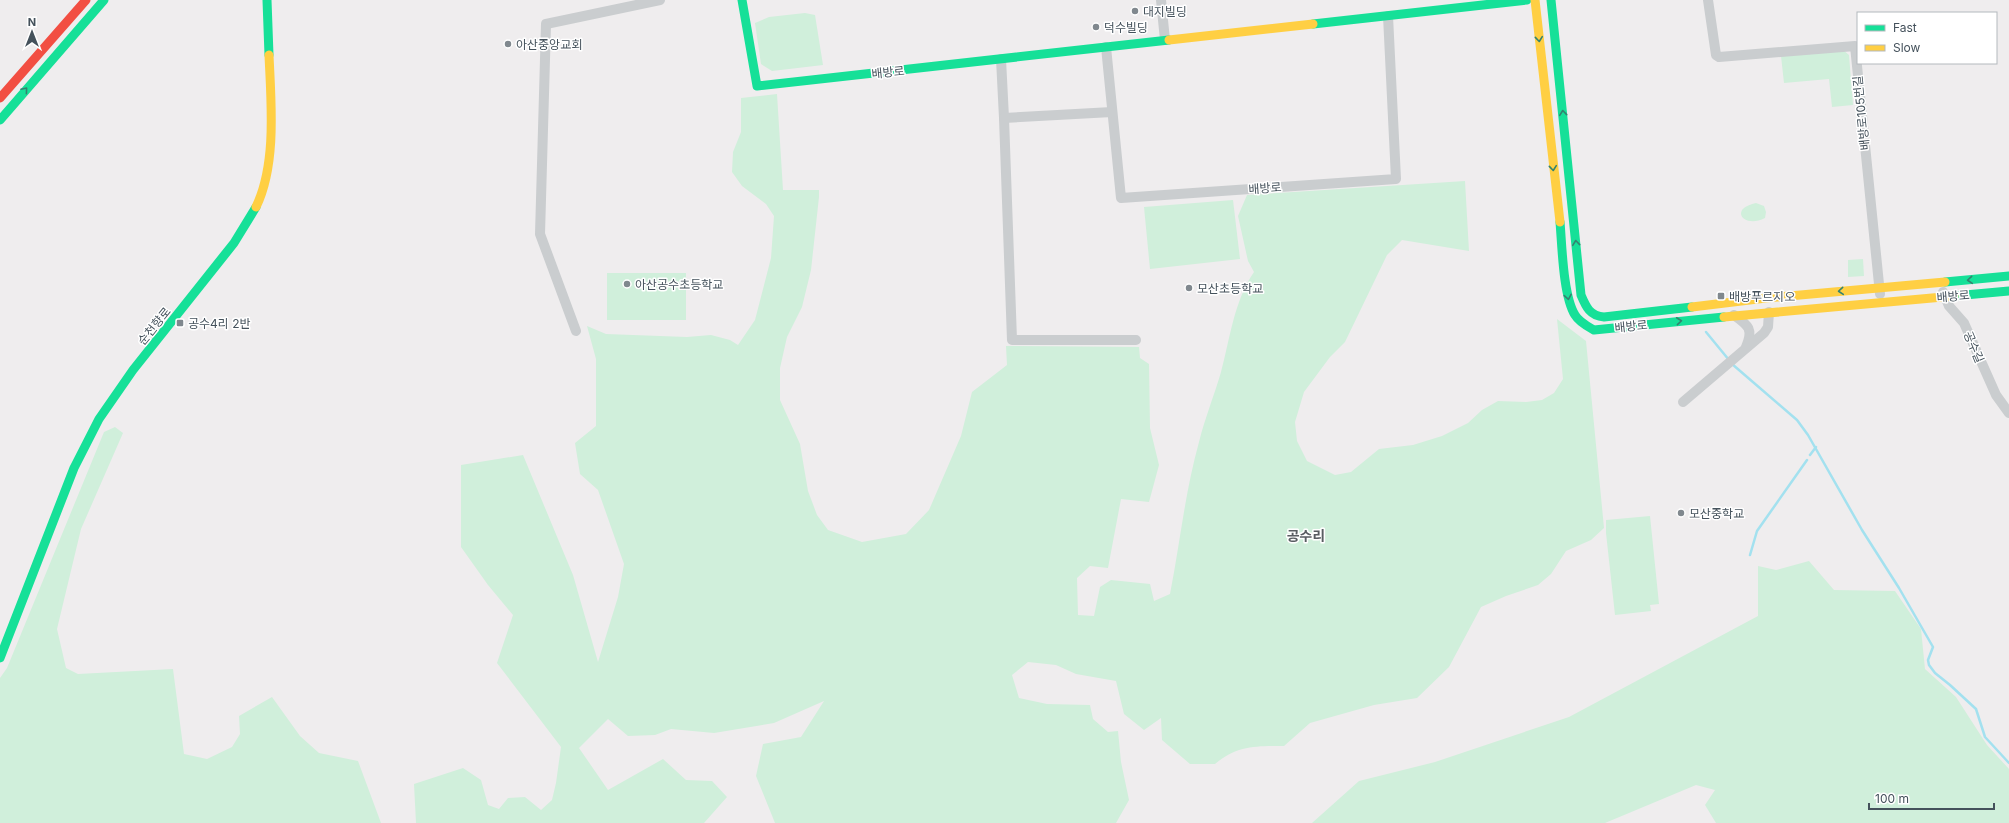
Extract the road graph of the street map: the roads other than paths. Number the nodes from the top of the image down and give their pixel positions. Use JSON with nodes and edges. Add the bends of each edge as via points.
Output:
{"nodes":[{"id":1,"x":86,"y":0,"type":"edge"},
{"id":2,"x":104,"y":0,"type":"edge"},
{"id":3,"x":267,"y":0,"type":"edge"},
{"id":4,"x":660,"y":0,"type":"edge"},
{"id":5,"x":742,"y":0,"type":"edge"},
{"id":6,"x":1161,"y":0,"type":"edge"},
{"id":7,"x":1527,"y":0,"type":"edge"},
{"id":8,"x":1535,"y":0,"type":"edge"},
{"id":9,"x":1551,"y":0,"type":"edge"},
{"id":10,"x":1708,"y":0,"type":"edge"},
{"id":11,"x":1388,"y":16,"type":"junction"},
{"id":12,"x":1165,"y":40,"type":"junction"},
{"id":13,"x":1106,"y":47,"type":"junction"},
{"id":14,"x":1001,"y":59,"type":"junction"},
{"id":15,"x":0,"y":98,"type":"edge"},
{"id":16,"x":1112,"y":112,"type":"junction"},
{"id":17,"x":1004,"y":118,"type":"junction"},
{"id":18,"x":0,"y":120,"type":"edge"},
{"id":19,"x":2009,"y":276,"type":"edge"},
{"id":20,"x":1941,"y":282,"type":"junction"},
{"id":21,"x":1879,"y":287,"type":"junction"},
{"id":22,"x":2009,"y":291,"type":"edge"},
{"id":23,"x":1944,"y":297,"type":"junction"},
{"id":24,"x":1881,"y":302,"type":"junction"},
{"id":25,"x":1768,"y":312,"type":"junction"},
{"id":26,"x":1734,"y":315,"type":"junction"},
{"id":27,"x":576,"y":331,"type":"dead end"},
{"id":28,"x":1136,"y":340,"type":"dead end"},
{"id":29,"x":1746,"y":347,"type":"junction"},
{"id":30,"x":1683,"y":402,"type":"dead end"},
{"id":31,"x":2009,"y":413,"type":"edge"},
{"id":32,"x":0,"y":658,"type":"edge"}],
"edges":[{"from":1,"to":15,"type":"main road"},
{"from":18,"to":2,"type":"main road","one_way":true},
{"from":3,"to":32,"type":"main road","name":"순천향로","via":[[270,62],[269,154],[265,180],[256,209],[245,228],[192,299],[107,405],[88,437]]},
{"from":4,"to":27,"type":"street","via":[[546,24],[540,234]]},
{"from":5,"to":14,"type":"main road","name":"배방로","via":[[757,86]]},
{"from":6,"to":12,"type":"street"},
{"from":7,"to":11,"type":"main road","name":"배방로"},
{"from":8,"to":26,"type":"main road","name":"배방로","one_way":true,"via":[[1570,308],[1580,323],[1594,330]]},
{"from":21,"to":9,"type":"main road","name":"배방로","one_way":true,"via":[[1619,316],[1599,317],[1587,310],[1581,295]]},
{"from":10,"to":21,"type":"street","name":"배방로105번길","via":[[1716,55],[1719,57],[1855,46]]},
{"from":11,"to":12,"type":"main road","name":"배방로"},
{"from":11,"to":16,"type":"street","name":"배방로","via":[[1396,178],[1122,198]]},
{"from":12,"to":13,"type":"main road","name":"배방로"},
{"from":13,"to":14,"type":"main road","name":"배방로"},
{"from":13,"to":16,"type":"street","name":"배방로"},
{"from":14,"to":17,"type":"street"},
{"from":16,"to":17,"type":"street"},
{"from":17,"to":28,"type":"street","via":[[1012,340]]},
{"from":19,"to":20,"type":"main road","name":"배방로","one_way":true},
{"from":20,"to":21,"type":"main road","name":"배방로"},
{"from":20,"to":23,"type":"street","name":"공수길"},
{"from":21,"to":24,"type":"street","name":"배방로105번길"},
{"from":22,"to":23,"type":"main road","name":"배방로"},
{"from":23,"to":24,"type":"main road","name":"배방로"},
{"from":23,"to":31,"type":"street","name":"공수길","via":[[1964,323],[1996,395]]},
{"from":24,"to":25,"type":"main road","name":"배방로"},
{"from":25,"to":26,"type":"main road","name":"배방로"},
{"from":25,"to":29,"type":"street","via":[[1768,327]]},
{"from":26,"to":29,"type":"street","via":[[1750,330]]},
{"from":29,"to":30,"type":"street"}]}
